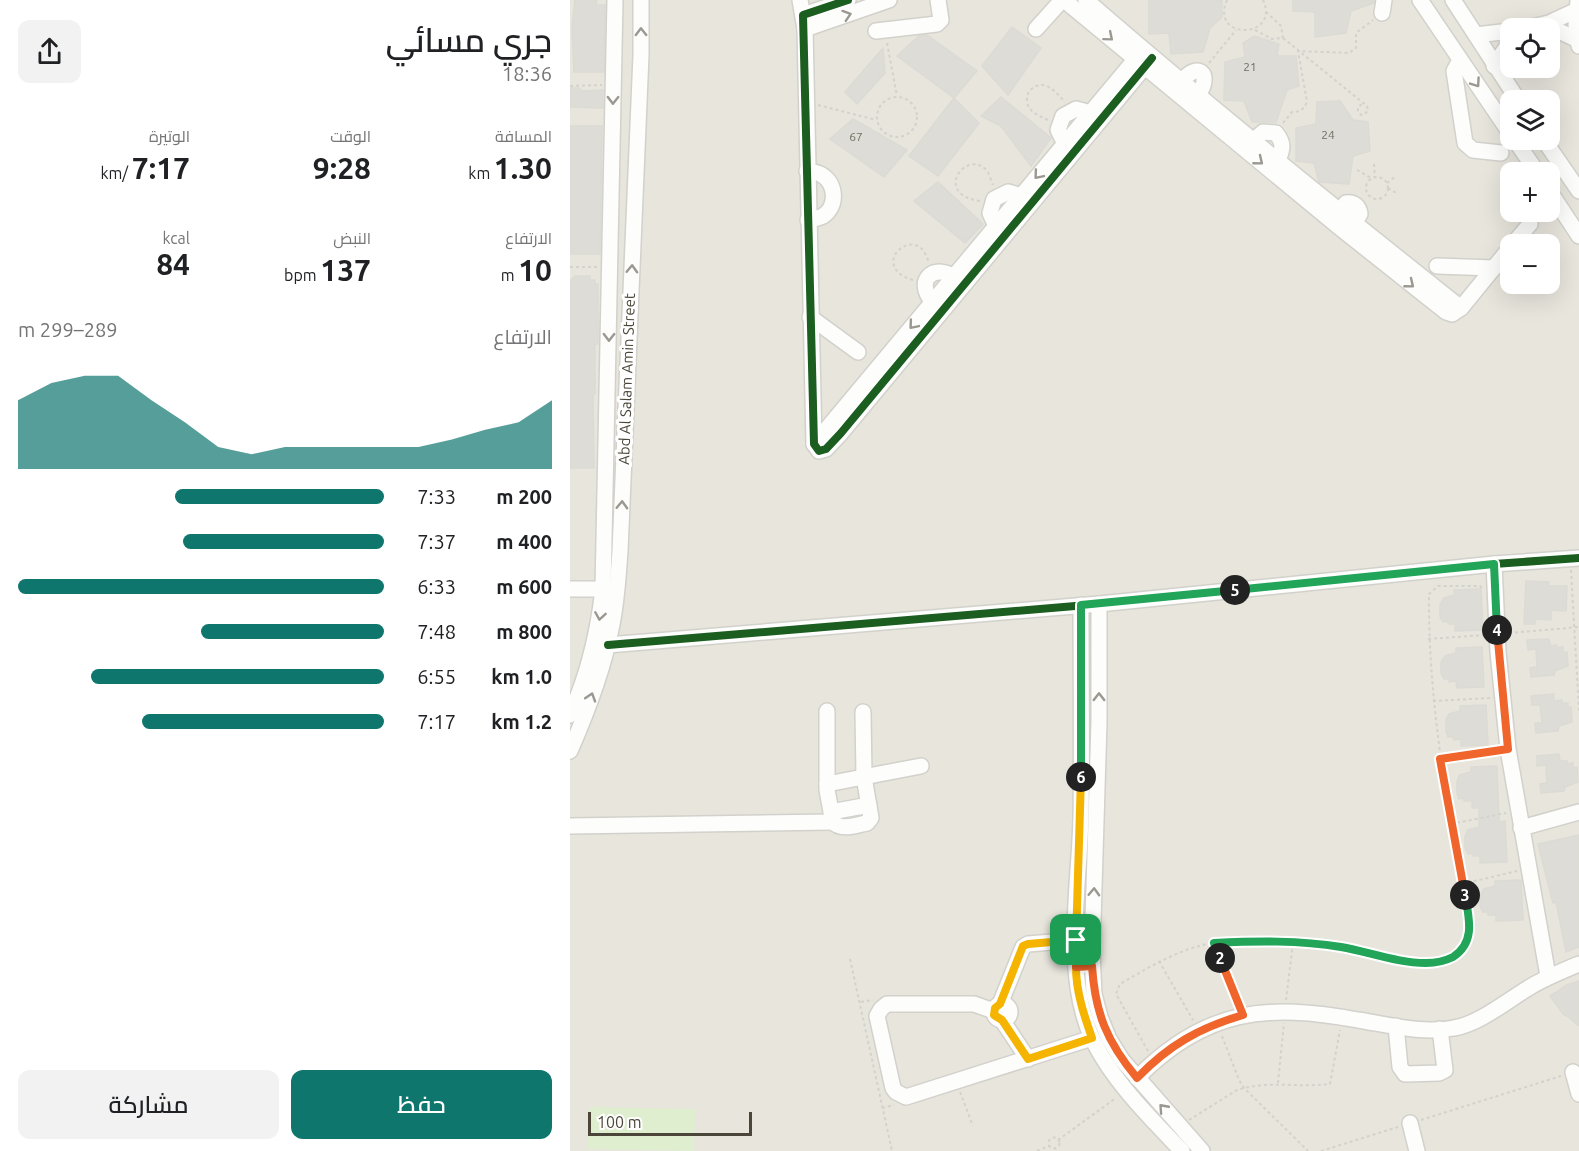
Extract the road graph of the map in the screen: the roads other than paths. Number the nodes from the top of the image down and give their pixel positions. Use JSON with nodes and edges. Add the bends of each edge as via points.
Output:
{"nodes":[{"id":1,"x":615,"y":0,"type":"edge"},
{"id":2,"x":641,"y":0,"type":"edge"},
{"id":3,"x":848,"y":0,"type":"edge"},
{"id":4,"x":889,"y":0,"type":"edge"},
{"id":5,"x":938,"y":0,"type":"edge"},
{"id":6,"x":1063,"y":0,"type":"edge"},
{"id":7,"x":1086,"y":0,"type":"edge"},
{"id":8,"x":1420,"y":0,"type":"edge"},
{"id":9,"x":1453,"y":0,"type":"edge"},
{"id":10,"x":1577,"y":5,"type":"edge"},
{"id":11,"x":803,"y":15,"type":"edge"},
{"id":12,"x":1551,"y":18,"type":"edge"},
{"id":13,"x":1036,"y":29,"type":"dead end"},
{"id":14,"x":881,"y":31,"type":"road end"},
{"id":15,"x":1500,"y":32,"type":"edge"},
{"id":16,"x":1560,"y":32,"type":"edge"},
{"id":17,"x":1476,"y":35,"type":"junction"},
{"id":18,"x":1578,"y":43,"type":"edge"},
{"id":19,"x":614,"y":54,"type":"junction"},
{"id":20,"x":641,"y":55,"type":"junction"},
{"id":21,"x":1500,"y":57,"type":"edge"},
{"id":22,"x":1144,"y":59,"type":"junction"},
{"id":23,"x":1460,"y":60,"type":"junction"},
{"id":24,"x":1494,"y":66,"type":"junction"},
{"id":25,"x":1182,"y":81,"type":"junction"},
{"id":26,"x":1511,"y":90,"type":"edge"},
{"id":27,"x":1198,"y":95,"type":"junction"},
{"id":28,"x":1091,"y":113,"type":"junction"},
{"id":29,"x":1500,"y":118,"type":"edge"},
{"id":30,"x":1254,"y":140,"type":"junction"},
{"id":31,"x":1065,"y":144,"type":"junction"},
{"id":32,"x":1551,"y":150,"type":"edge"},
{"id":33,"x":1501,"y":153,"type":"dead end"},
{"id":34,"x":1278,"y":160,"type":"junction"},
{"id":35,"x":807,"y":171,"type":"junction"},
{"id":36,"x":1579,"y":191,"type":"edge"},
{"id":37,"x":1022,"y":196,"type":"junction"},
{"id":38,"x":1560,"y":207,"type":"edge"},
{"id":39,"x":808,"y":220,"type":"junction"},
{"id":40,"x":1530,"y":224,"type":"dead end"},
{"id":41,"x":996,"y":226,"type":"junction"},
{"id":42,"x":1522,"y":234,"type":"edge"},
{"id":43,"x":1579,"y":236,"type":"edge"},
{"id":44,"x":1500,"y":261,"type":"edge"},
{"id":45,"x":1437,"y":266,"type":"dead end"},
{"id":46,"x":1494,"y":268,"type":"junction"},
{"id":47,"x":959,"y":281,"type":"junction"},
{"id":48,"x":938,"y":307,"type":"junction"},
{"id":49,"x":1461,"y":308,"type":"junction"},
{"id":50,"x":810,"y":317,"type":"junction"},
{"id":51,"x":858,"y":352,"type":"dead end"},
{"id":52,"x":1575,"y":558,"type":"edge"},
{"id":53,"x":1494,"y":564,"type":"junction"},
{"id":54,"x":570,"y":589,"type":"edge"},
{"id":55,"x":603,"y":589,"type":"junction"},
{"id":56,"x":1099,"y":604,"type":"junction"},
{"id":57,"x":1081,"y":605,"type":"junction"},
{"id":58,"x":608,"y":645,"type":"junction"},
{"id":59,"x":827,"y":711,"type":"dead end"},
{"id":60,"x":863,"y":712,"type":"dead end"},
{"id":61,"x":570,"y":715,"type":"edge"},
{"id":62,"x":570,"y":751,"type":"edge"},
{"id":63,"x":921,"y":766,"type":"dead end"},
{"id":64,"x":864,"y":777,"type":"junction"},
{"id":65,"x":826,"y":784,"type":"junction"},
{"id":66,"x":1579,"y":812,"type":"edge"},
{"id":67,"x":832,"y":817,"type":"junction"},
{"id":68,"x":570,"y":826,"type":"edge"},
{"id":69,"x":1521,"y":828,"type":"junction"},
{"id":70,"x":1076,"y":940,"type":"junction"},
{"id":71,"x":1579,"y":964,"type":"edge"},
{"id":72,"x":1092,"y":966,"type":"junction"},
{"id":73,"x":1076,"y":967,"type":"junction"},
{"id":74,"x":1548,"y":976,"type":"junction"},
{"id":75,"x":999,"y":1012,"type":"junction"},
{"id":76,"x":1396,"y":1026,"type":"junction"},
{"id":77,"x":1440,"y":1029,"type":"junction"},
{"id":78,"x":1092,"y":1038,"type":"junction"},
{"id":79,"x":1028,"y":1059,"type":"junction"},
{"id":80,"x":1573,"y":1072,"type":"road end"},
{"id":81,"x":1132,"y":1084,"type":"junction"},
{"id":82,"x":1579,"y":1094,"type":"edge"},
{"id":83,"x":1410,"y":1123,"type":"road end"},
{"id":84,"x":1182,"y":1151,"type":"edge"},
{"id":85,"x":1202,"y":1151,"type":"edge"},
{"id":86,"x":1417,"y":1151,"type":"edge"}],
"edges":[{"from":1,"to":19,"type":"street","name":"Abd Al Salam Amin Street"},
{"from":20,"to":2,"type":"street","name":"Abd Al Salam Amin Street","one_way":true},
{"from":3,"to":11,"type":"street"},
{"from":11,"to":4,"type":"street","one_way":true},
{"from":5,"to":14,"type":"street","via":[[942,14],[937,24]]},
{"from":6,"to":13,"type":"street"},
{"from":6,"to":22,"type":"street","one_way":true},
{"from":7,"to":22,"type":"street"},
{"from":8,"to":23,"type":"street"},
{"from":9,"to":17,"type":"street"},
{"from":10,"to":12,"type":"street"},
{"from":10,"to":18,"type":"street"},
{"from":11,"to":35,"type":"street"},
{"from":15,"to":17,"type":"street"},
{"from":16,"to":18,"type":"street"},
{"from":17,"to":24,"type":"street"},
{"from":19,"to":20,"type":"street"},
{"from":19,"to":55,"type":"street","name":"Abd Al Salam Amin Street","one_way":true},
{"from":58,"to":20,"type":"street","name":"Abd Al Salam Amin Street","one_way":true,"via":[[620,551]]},
{"from":21,"to":24,"type":"street"},
{"from":22,"to":25,"type":"street"},
{"from":22,"to":28,"type":"street"},
{"from":22,"to":47,"type":"street"},
{"from":22,"to":49,"type":"street","one_way":true,"via":[[1440,308],[1452,314]]},
{"from":23,"to":29,"type":"street","one_way":true},
{"from":23,"to":33,"type":"street","via":[[1454,70],[1465,143],[1473,150]]},
{"from":24,"to":26,"type":"street"},
{"from":25,"to":27,"type":"street"},
{"from":25,"to":27,"type":"street","via":[[1195,70],[1202,72],[1205,85]]},
{"from":27,"to":30,"type":"street"},
{"from":28,"to":31,"type":"street"},
{"from":28,"to":31,"type":"street","via":[[1071,110],[1063,116],[1059,135]]},
{"from":30,"to":34,"type":"street"},
{"from":30,"to":34,"type":"street","via":[[1263,132],[1276,133],[1283,149]]},
{"from":31,"to":37,"type":"street","one_way":true},
{"from":32,"to":36,"type":"street"},
{"from":34,"to":49,"type":"street"},
{"from":35,"to":39,"type":"street"},
{"from":35,"to":39,"type":"street","via":[[820,173],[830,182],[834,194],[831,207],[822,217]]},
{"from":37,"to":41,"type":"street"},
{"from":37,"to":41,"type":"street","via":[[1008,192],[995,199],[991,218]]},
{"from":38,"to":43,"type":"street"},
{"from":39,"to":50,"type":"street"},
{"from":40,"to":42,"type":"street"},
{"from":41,"to":47,"type":"street"},
{"from":44,"to":46,"type":"street"},
{"from":45,"to":46,"type":"street"},
{"from":46,"to":49,"type":"street"},
{"from":47,"to":48,"type":"street"},
{"from":47,"to":48,"type":"street","via":[[945,272],[930,278],[926,294]]},
{"from":48,"to":50,"type":"street","via":[[826,449],[819,451],[813,444]]},
{"from":50,"to":51,"type":"street"},
{"from":52,"to":53,"type":"street"},
{"from":53,"to":56,"type":"street"},
{"from":53,"to":69,"type":"street","via":[[1498,652]]},
{"from":54,"to":55,"type":"street"},
{"from":55,"to":61,"type":"street","name":"Abd Al Salam Amin Street","one_way":true,"via":[[596,639]]},
{"from":56,"to":57,"type":"street"},
{"from":72,"to":56,"type":"street","one_way":true},
{"from":57,"to":58,"type":"street"},
{"from":57,"to":70,"type":"street","via":[[1081,819]]},
{"from":62,"to":58,"type":"street","name":"Abd Al Salam Amin Street","one_way":true},
{"from":59,"to":65,"type":"street"},
{"from":60,"to":64,"type":"street"},
{"from":63,"to":64,"type":"street"},
{"from":64,"to":65,"type":"street"},
{"from":64,"to":67,"type":"street","via":[[871,818],[867,823],[842,827]]},
{"from":65,"to":67,"type":"street"},
{"from":66,"to":69,"type":"street"},
{"from":67,"to":68,"type":"street"},
{"from":69,"to":74,"type":"street"},
{"from":70,"to":73,"type":"street"},
{"from":70,"to":75,"type":"street","via":[[1023,946]]},
{"from":71,"to":74,"type":"street"},
{"from":72,"to":73,"type":"street"},
{"from":72,"to":81,"type":"street","via":[[1100,1017]]},
{"from":73,"to":78,"type":"street","via":[[1080,1001]]},
{"from":74,"to":77,"type":"street","via":[[1472,1021]]},
{"from":75,"to":79,"type":"street"},
{"from":75,"to":79,"type":"street","via":[[974,1004],[887,1004],[878,1016],[893,1088],[906,1097]]},
{"from":76,"to":77,"type":"street"},
{"from":76,"to":77,"type":"street","via":[[1400,1067],[1405,1074],[1445,1070]]},
{"from":76,"to":81,"type":"street","via":[[1285,1011],[1243,1015],[1199,1030],[1173,1046]]},
{"from":78,"to":79,"type":"street"},
{"from":78,"to":81,"type":"street","via":[[1101,1055]]},
{"from":80,"to":82,"type":"street"},
{"from":81,"to":84,"type":"street"},
{"from":85,"to":81,"type":"street","one_way":true},
{"from":83,"to":86,"type":"street"}]}
